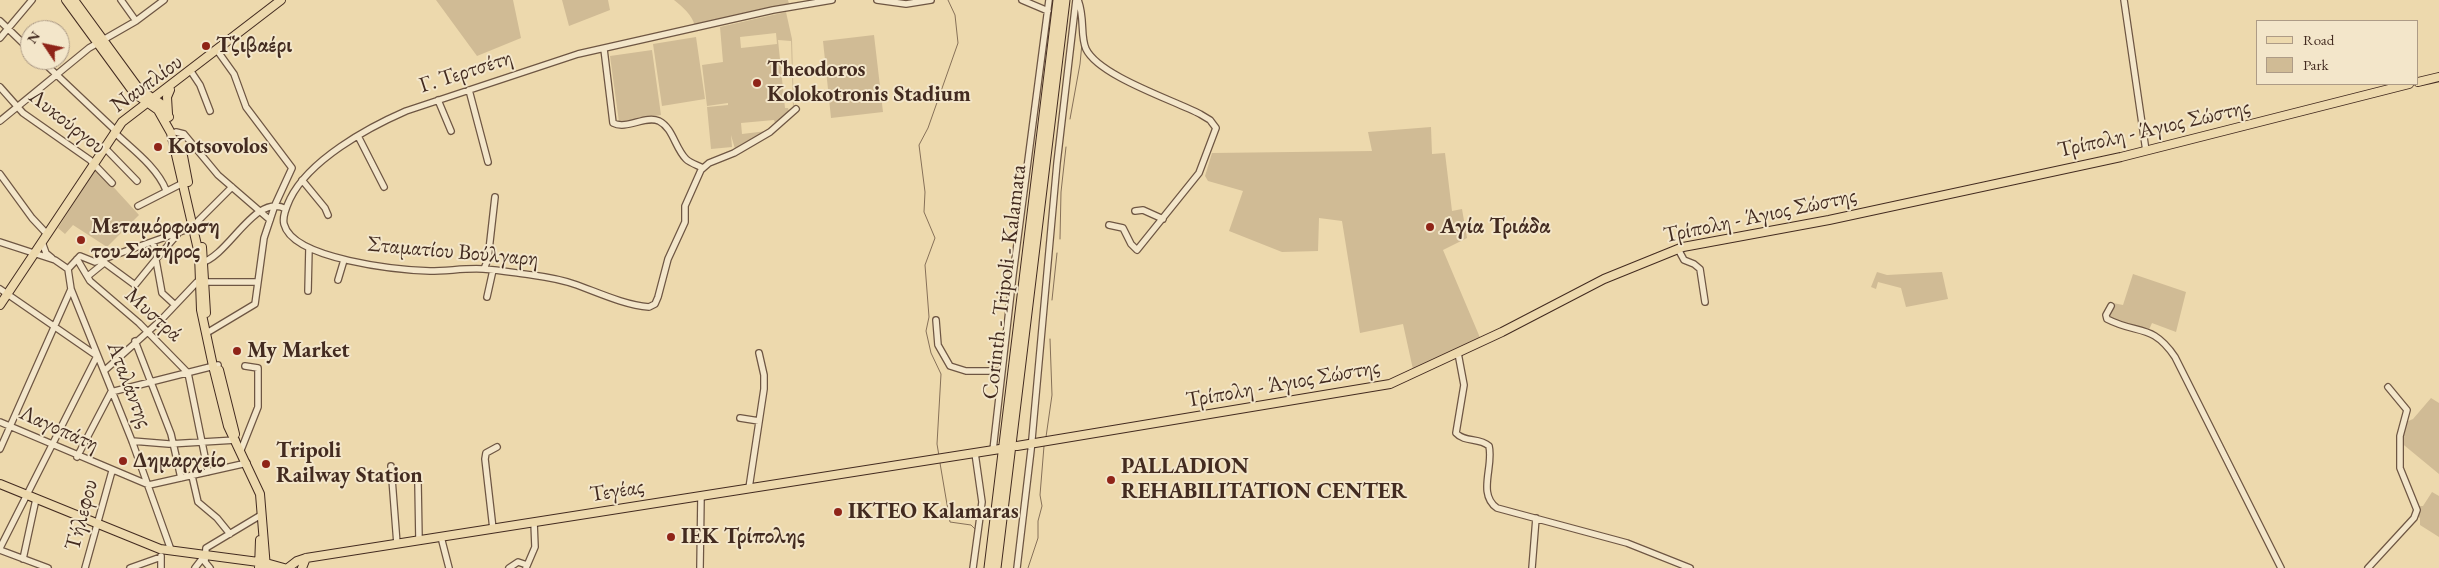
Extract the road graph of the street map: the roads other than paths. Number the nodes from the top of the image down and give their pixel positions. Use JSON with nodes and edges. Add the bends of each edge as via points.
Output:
{"nodes":[{"id":1,"x":32,"y":0,"type":"edge"},
{"id":2,"x":66,"y":0,"type":"edge"},
{"id":3,"x":74,"y":0,"type":"edge"},
{"id":4,"x":121,"y":0,"type":"edge"},
{"id":5,"x":164,"y":0,"type":"edge"},
{"id":6,"x":281,"y":0,"type":"edge"},
{"id":7,"x":289,"y":0,"type":"edge"},
{"id":8,"x":832,"y":0,"type":"edge"},
{"id":9,"x":877,"y":0,"type":"edge"},
{"id":10,"x":931,"y":0,"type":"edge"},
{"id":11,"x":1022,"y":0,"type":"edge"},
{"id":12,"x":1049,"y":0,"type":"edge"},
{"id":13,"x":1058,"y":0,"type":"edge"},
{"id":14,"x":1065,"y":0,"type":"edge"},
{"id":15,"x":1077,"y":0,"type":"edge"},
{"id":16,"x":2124,"y":0,"type":"edge"},
{"id":17,"x":1048,"y":12,"type":"junction"},
{"id":18,"x":136,"y":21,"type":"junction"},
{"id":19,"x":0,"y":22,"type":"edge"},
{"id":20,"x":8,"y":29,"type":"junction"},
{"id":21,"x":0,"y":38,"type":"edge"},
{"id":22,"x":20,"y":40,"type":"edge"},
{"id":23,"x":100,"y":41,"type":"junction"},
{"id":24,"x":604,"y":49,"type":"junction"},
{"id":25,"x":219,"y":53,"type":"junction"},
{"id":26,"x":51,"y":70,"type":"edge"},
{"id":27,"x":192,"y":73,"type":"junction"},
{"id":28,"x":56,"y":75,"type":"junction"},
{"id":29,"x":2439,"y":77,"type":"edge"},
{"id":30,"x":2419,"y":82,"type":"edge"},
{"id":31,"x":2405,"y":85,"type":"edge"},
{"id":32,"x":0,"y":87,"type":"edge"},
{"id":33,"x":170,"y":90,"type":"junction"},
{"id":34,"x":469,"y":90,"type":"junction"},
{"id":35,"x":134,"y":93,"type":"junction"},
{"id":36,"x":438,"y":100,"type":"junction"},
{"id":37,"x":151,"y":102,"type":"junction"},
{"id":38,"x":17,"y":108,"type":"junction"},
{"id":39,"x":796,"y":110,"type":"dead end"},
{"id":40,"x":210,"y":111,"type":"dead end"},
{"id":41,"x":132,"y":113,"type":"junction"},
{"id":42,"x":169,"y":118,"type":"junction"},
{"id":43,"x":0,"y":121,"type":"edge"},
{"id":44,"x":115,"y":131,"type":"junction"},
{"id":45,"x":451,"y":131,"type":"dead end"},
{"id":46,"x":176,"y":132,"type":"junction"},
{"id":47,"x":358,"y":136,"type":"junction"},
{"id":48,"x":104,"y":147,"type":"junction"},
{"id":49,"x":2146,"y":152,"type":"junction"},
{"id":50,"x":488,"y":162,"type":"dead end"},
{"id":51,"x":94,"y":163,"type":"junction"},
{"id":52,"x":703,"y":168,"type":"junction"},
{"id":53,"x":0,"y":174,"type":"edge"},
{"id":54,"x":302,"y":180,"type":"junction"},
{"id":55,"x":137,"y":181,"type":"dead end"},
{"id":56,"x":112,"y":183,"type":"dead end"},
{"id":57,"x":183,"y":183,"type":"junction"},
{"id":58,"x":232,"y":186,"type":"junction"},
{"id":59,"x":384,"y":187,"type":"dead end"},
{"id":60,"x":166,"y":190,"type":"junction"},
{"id":61,"x":495,"y":197,"type":"dead end"},
{"id":62,"x":275,"y":205,"type":"junction"},
{"id":63,"x":138,"y":206,"type":"dead end"},
{"id":64,"x":286,"y":209,"type":"junction"},
{"id":65,"x":260,"y":211,"type":"junction"},
{"id":66,"x":1135,"y":211,"type":"dead end"},
{"id":67,"x":328,"y":215,"type":"dead end"},
{"id":68,"x":1163,"y":219,"type":"junction"},
{"id":69,"x":270,"y":220,"type":"junction"},
{"id":70,"x":196,"y":225,"type":"junction"},
{"id":71,"x":1108,"y":225,"type":"dead end"},
{"id":72,"x":47,"y":234,"type":"junction"},
{"id":73,"x":178,"y":234,"type":"junction"},
{"id":74,"x":0,"y":242,"type":"edge"},
{"id":75,"x":42,"y":242,"type":"junction"},
{"id":76,"x":153,"y":242,"type":"junction"},
{"id":77,"x":308,"y":248,"type":"junction"},
{"id":78,"x":1678,"y":249,"type":"junction"},
{"id":79,"x":34,"y":254,"type":"junction"},
{"id":80,"x":79,"y":258,"type":"junction"},
{"id":81,"x":156,"y":259,"type":"junction"},
{"id":82,"x":55,"y":260,"type":"junction"},
{"id":83,"x":344,"y":260,"type":"junction"},
{"id":84,"x":103,"y":261,"type":"junction"},
{"id":85,"x":202,"y":263,"type":"junction"},
{"id":86,"x":68,"y":269,"type":"junction"},
{"id":87,"x":484,"y":269,"type":"junction"},
{"id":88,"x":492,"y":270,"type":"junction"},
{"id":89,"x":88,"y":276,"type":"junction"},
{"id":90,"x":202,"y":280,"type":"junction"},
{"id":91,"x":338,"y":280,"type":"dead end"},
{"id":92,"x":257,"y":282,"type":"junction"},
{"id":93,"x":0,"y":289,"type":"edge"},
{"id":94,"x":71,"y":289,"type":"junction"},
{"id":95,"x":308,"y":291,"type":"dead end"},
{"id":96,"x":7,"y":294,"type":"junction"},
{"id":97,"x":487,"y":297,"type":"dead end"},
{"id":98,"x":1705,"y":302,"type":"dead end"},
{"id":99,"x":174,"y":304,"type":"junction"},
{"id":100,"x":0,"y":305,"type":"edge"},
{"id":101,"x":2111,"y":306,"type":"dead end"},
{"id":102,"x":936,"y":320,"type":"dead end"},
{"id":103,"x":54,"y":326,"type":"junction"},
{"id":104,"x":147,"y":331,"type":"junction"},
{"id":105,"x":210,"y":331,"type":"junction"},
{"id":106,"x":135,"y":341,"type":"junction"},
{"id":107,"x":759,"y":353,"type":"dead end"},
{"id":108,"x":1458,"y":353,"type":"junction"},
{"id":109,"x":97,"y":356,"type":"junction"},
{"id":110,"x":215,"y":366,"type":"junction"},
{"id":111,"x":245,"y":366,"type":"dead end"},
{"id":112,"x":104,"y":371,"type":"junction"},
{"id":113,"x":1002,"y":371,"type":"junction"},
{"id":114,"x":188,"y":373,"type":"junction"},
{"id":115,"x":152,"y":382,"type":"junction"},
{"id":116,"x":2388,"y":387,"type":"dead end"},
{"id":117,"x":111,"y":392,"type":"junction"},
{"id":118,"x":740,"y":418,"type":"dead end"},
{"id":119,"x":759,"y":421,"type":"junction"},
{"id":120,"x":0,"y":422,"type":"edge"},
{"id":121,"x":10,"y":426,"type":"junction"},
{"id":122,"x":236,"y":440,"type":"junction"},
{"id":123,"x":132,"y":441,"type":"junction"},
{"id":124,"x":204,"y":443,"type":"junction"},
{"id":125,"x":174,"y":444,"type":"junction"},
{"id":126,"x":1031,"y":444,"type":"junction"},
{"id":127,"x":51,"y":445,"type":"junction"},
{"id":128,"x":1017,"y":446,"type":"dead end"},
{"id":129,"x":497,"y":447,"type":"dead end"},
{"id":130,"x":0,"y":449,"type":"edge"},
{"id":131,"x":240,"y":450,"type":"junction"},
{"id":132,"x":996,"y":450,"type":"joint"},
{"id":133,"x":974,"y":453,"type":"junction"},
{"id":134,"x":77,"y":456,"type":"junction"},
{"id":135,"x":247,"y":463,"type":"junction"},
{"id":136,"x":391,"y":466,"type":"dead end"},
{"id":137,"x":112,"y":471,"type":"junction"},
{"id":138,"x":208,"y":472,"type":"junction"},
{"id":139,"x":192,"y":476,"type":"junction"},
{"id":140,"x":181,"y":478,"type":"junction"},
{"id":141,"x":418,"y":482,"type":"dead end"},
{"id":142,"x":0,"y":484,"type":"edge"},
{"id":143,"x":148,"y":485,"type":"junction"},
{"id":144,"x":749,"y":488,"type":"junction"},
{"id":145,"x":26,"y":495,"type":"junction"},
{"id":146,"x":701,"y":496,"type":"junction"},
{"id":147,"x":36,"y":499,"type":"junction"},
{"id":148,"x":261,"y":515,"type":"junction"},
{"id":149,"x":1536,"y":518,"type":"junction"},
{"id":150,"x":97,"y":522,"type":"junction"},
{"id":151,"x":534,"y":522,"type":"junction"},
{"id":152,"x":493,"y":529,"type":"junction"},
{"id":153,"x":230,"y":534,"type":"junction"},
{"id":154,"x":441,"y":537,"type":"junction"},
{"id":155,"x":419,"y":540,"type":"junction"},
{"id":156,"x":397,"y":544,"type":"junction"},
{"id":157,"x":160,"y":548,"type":"junction"},
{"id":158,"x":0,"y":549,"type":"edge"},
{"id":159,"x":172,"y":550,"type":"junction"},
{"id":160,"x":205,"y":556,"type":"junction"},
{"id":161,"x":161,"y":557,"type":"junction"},
{"id":162,"x":306,"y":558,"type":"junction"},
{"id":163,"x":23,"y":559,"type":"junction"},
{"id":164,"x":263,"y":566,"type":"edge"},
{"id":165,"x":526,"y":566,"type":"edge"},
{"id":166,"x":48,"y":568,"type":"edge"},
{"id":167,"x":86,"y":568,"type":"edge"},
{"id":168,"x":134,"y":568,"type":"edge"},
{"id":169,"x":161,"y":568,"type":"edge"},
{"id":170,"x":195,"y":568,"type":"edge"},
{"id":171,"x":210,"y":568,"type":"edge"},
{"id":172,"x":286,"y":568,"type":"edge"},
{"id":173,"x":302,"y":568,"type":"edge"},
{"id":174,"x":449,"y":568,"type":"edge"},
{"id":175,"x":509,"y":568,"type":"edge"},
{"id":176,"x":700,"y":568,"type":"edge"},
{"id":177,"x":974,"y":568,"type":"edge"},
{"id":178,"x":989,"y":568,"type":"edge"},
{"id":179,"x":996,"y":568,"type":"edge"},
{"id":180,"x":1017,"y":568,"type":"edge"},
{"id":181,"x":1532,"y":568,"type":"edge"},
{"id":182,"x":1690,"y":568,"type":"edge"},
{"id":183,"x":2281,"y":568,"type":"edge"},
{"id":184,"x":2368,"y":568,"type":"edge"}],
"edges":[{"from":1,"to":20,"type":"street"},
{"from":2,"to":23,"type":"main road"},
{"from":3,"to":23,"type":"main road"},
{"from":4,"to":18,"type":"street"},
{"from":5,"to":18,"type":"street"},
{"from":6,"to":37,"type":"main road","name":"Ναυπλίου"},
{"from":7,"to":25,"type":"main road","name":"Ναυπλίου"},
{"from":8,"to":24,"type":"street","name":"Γ. Τερτσέτη"},
{"from":9,"to":10,"type":"street","via":[[906,4]]},
{"from":11,"to":17,"type":"street"},
{"from":12,"to":17,"type":"street"},
{"from":13,"to":178,"type":"highway","name":"Corinth - Tripoli - Kalamata"},
{"from":14,"to":179,"type":"highway","name":"Corinth - Tripoli - Kalamata"},
{"from":15,"to":68,"type":"street","via":[[1086,48],[1097,62],[1124,80],[1200,114],[1215,125],[1213,139],[1199,173]]},
{"from":15,"to":126,"type":"street","via":[[1056,164]]},
{"from":16,"to":49,"type":"street"},
{"from":17,"to":113,"type":"street"},
{"from":18,"to":23,"type":"street"},
{"from":19,"to":20,"type":"street"},
{"from":20,"to":21,"type":"street"},
{"from":20,"to":22,"type":"street"},
{"from":23,"to":28,"type":"street"},
{"from":23,"to":35,"type":"main road"},
{"from":23,"to":37,"type":"main road"},
{"from":24,"to":34,"type":"street","name":"Γ. Τερτσέτη","via":[[570,56]]},
{"from":24,"to":52,"type":"street","via":[[613,123],[660,122],[686,159]]},
{"from":25,"to":27,"type":"main road","name":"Ναυπλίου"},
{"from":25,"to":62,"type":"street","via":[[234,74],[246,107],[292,168]]},
{"from":26,"to":28,"type":"street"},
{"from":27,"to":33,"type":"main road","name":"Ναυπλίου"},
{"from":27,"to":40,"type":"street"},
{"from":28,"to":38,"type":"street"},
{"from":28,"to":44,"type":"street"},
{"from":29,"to":30,"type":"main road"},
{"from":31,"to":49,"type":"main road","name":"Τρίπολη - Άγιος Σώστης"},
{"from":32,"to":38,"type":"street","name":"Λυκούργου"},
{"from":33,"to":37,"type":"main road","name":"Ναυπλίου"},
{"from":33,"to":42,"type":"main road","via":[[167,102]]},
{"from":34,"to":36,"type":"street","name":"Γ. Τερτσέτη"},
{"from":34,"to":50,"type":"street"},
{"from":35,"to":37,"type":"main road"},
{"from":35,"to":41,"type":"main road","via":[[137,101]]},
{"from":36,"to":45,"type":"street"},
{"from":36,"to":47,"type":"street","name":"Γ. Τερτσέτη","via":[[393,117]]},
{"from":37,"to":41,"type":"main road","name":"Ναυπλίου"},
{"from":37,"to":42,"type":"main road"},
{"from":37,"to":44,"type":"main road","name":"Ναυπλίου"},
{"from":37,"to":57,"type":"main road","via":[[169,128]]},
{"from":38,"to":43,"type":"street"},
{"from":38,"to":51,"type":"street","name":"Λυκούργου"},
{"from":39,"to":52,"type":"street","via":[[770,132]]},
{"from":41,"to":44,"type":"main road","name":"Ναυπλίου"},
{"from":42,"to":46,"type":"main road"},
{"from":44,"to":48,"type":"main road"},
{"from":44,"to":60,"type":"street","via":[[163,181]]},
{"from":46,"to":58,"type":"street","via":[[184,134],[213,170]]},
{"from":46,"to":70,"type":"main road"},
{"from":47,"to":54,"type":"street","name":"Γ. Τερτσέτη"},
{"from":47,"to":59,"type":"street"},
{"from":48,"to":51,"type":"main road"},
{"from":48,"to":55,"type":"street"},
{"from":49,"to":78,"type":"main road","name":"Τρίπολη - Άγιος Σώστης"},
{"from":51,"to":56,"type":"street","name":"Λυκούργου"},
{"from":51,"to":72,"type":"main road"},
{"from":52,"to":88,"type":"street","name":"Σταματίου Βούλγαρη","via":[[685,206],[685,222],[652,306],[616,299],[550,278]]},
{"from":53,"to":72,"type":"street"},
{"from":54,"to":64,"type":"street","name":"Γ. Τερτσέτη"},
{"from":54,"to":67,"type":"street"},
{"from":57,"to":60,"type":"street"},
{"from":57,"to":70,"type":"main road"},
{"from":58,"to":65,"type":"street"},
{"from":58,"to":70,"type":"street"},
{"from":60,"to":63,"type":"street"},
{"from":61,"to":87,"type":"street"},
{"from":62,"to":64,"type":"street"},
{"from":62,"to":65,"type":"street"},
{"from":62,"to":69,"type":"street"},
{"from":64,"to":77,"type":"street","name":"Σταματίου Βούλγαρη","via":[[285,228]]},
{"from":65,"to":69,"type":"street"},
{"from":65,"to":85,"type":"street","via":[[217,254]]},
{"from":66,"to":68,"type":"street","via":[[1143,210]]},
{"from":68,"to":71,"type":"street","via":[[1137,250],[1122,228]]},
{"from":69,"to":92,"type":"street","via":[[261,249]]},
{"from":70,"to":73,"type":"street"},
{"from":70,"to":85,"type":"main road"},
{"from":72,"to":75,"type":"main road"},
{"from":73,"to":76,"type":"street"},
{"from":73,"to":81,"type":"street"},
{"from":74,"to":79,"type":"street"},
{"from":75,"to":79,"type":"main road"},
{"from":75,"to":82,"type":"street","via":[[46,253]]},
{"from":76,"to":81,"type":"street"},
{"from":76,"to":84,"type":"street"},
{"from":77,"to":83,"type":"street","name":"Σταματίου Βούλγαρη"},
{"from":77,"to":95,"type":"street"},
{"from":78,"to":98,"type":"street","via":[[1684,260],[1700,270]]},
{"from":78,"to":108,"type":"main road","name":"Τρίπολη - Άγιος Σώστης","via":[[1604,279]]},
{"from":79,"to":82,"type":"street"},
{"from":79,"to":96,"type":"main road"},
{"from":80,"to":84,"type":"street"},
{"from":80,"to":86,"type":"street"},
{"from":80,"to":89,"type":"street","name":"Μυστρά"},
{"from":81,"to":84,"type":"street","via":[[135,285]]},
{"from":81,"to":99,"type":"street","via":[[162,293]]},
{"from":82,"to":86,"type":"street"},
{"from":83,"to":87,"type":"street","name":"Σταματίου Βούλγαρη","via":[[413,270]]},
{"from":83,"to":91,"type":"street"},
{"from":84,"to":89,"type":"street"},
{"from":85,"to":90,"type":"main road"},
{"from":86,"to":94,"type":"street","name":"Αταλάντης"},
{"from":87,"to":88,"type":"street","name":"Σταματίου Βούλγαρη"},
{"from":88,"to":97,"type":"street"},
{"from":89,"to":104,"type":"street","name":"Μυστρά","via":[[97,288]]},
{"from":90,"to":92,"type":"street"},
{"from":90,"to":99,"type":"street"},
{"from":90,"to":105,"type":"main road"},
{"from":90,"to":110,"type":"main road","via":[[201,310]]},
{"from":92,"to":105,"type":"street","via":[[253,307],[238,312]]},
{"from":93,"to":96,"type":"street"},
{"from":94,"to":103,"type":"street"},
{"from":94,"to":109,"type":"street","name":"Αταλάντης"},
{"from":96,"to":100,"type":"main road"},
{"from":96,"to":103,"type":"street"},
{"from":99,"to":104,"type":"street"},
{"from":101,"to":183,"type":"street","via":[[2107,319],[2155,335],[2175,357]]},
{"from":102,"to":113,"type":"street","via":[[938,345],[950,366],[966,371]]},
{"from":103,"to":109,"type":"street"},
{"from":103,"to":121,"type":"street"},
{"from":104,"to":106,"type":"street"},
{"from":104,"to":114,"type":"street","name":"Μυστρά"},
{"from":105,"to":110,"type":"main road"},
{"from":106,"to":112,"type":"street"},
{"from":106,"to":115,"type":"street"},
{"from":107,"to":119,"type":"street","via":[[764,382]]},
{"from":108,"to":126,"type":"main road","name":"Τρίπολη - Άγιος Σώστης","via":[[1393,383],[1373,388]]},
{"from":108,"to":149,"type":"street","via":[[1464,385],[1456,433],[1489,446],[1487,493],[1492,505]]},
{"from":109,"to":112,"type":"street","name":"Αταλάντης"},
{"from":109,"to":127,"type":"street"},
{"from":110,"to":114,"type":"street"},
{"from":110,"to":122,"type":"main road"},
{"from":111,"to":131,"type":"street","via":[[258,368],[259,402]]},
{"from":112,"to":117,"type":"street","name":"Αταλάντης"},
{"from":113,"to":132,"type":"street"},
{"from":114,"to":115,"type":"street"},
{"from":114,"to":124,"type":"street"},
{"from":115,"to":117,"type":"street"},
{"from":115,"to":125,"type":"street"},
{"from":116,"to":184,"type":"street","via":[[2407,410],[2400,436],[2400,468],[2418,510]]},
{"from":117,"to":123,"type":"street","name":"Αταλάντης"},
{"from":117,"to":134,"type":"street"},
{"from":118,"to":119,"type":"street"},
{"from":119,"to":144,"type":"street"},
{"from":120,"to":121,"type":"street","name":"Λαγοπάτη"},
{"from":121,"to":127,"type":"street","name":"Λαγοπάτη"},
{"from":121,"to":130,"type":"street"},
{"from":122,"to":124,"type":"street"},
{"from":122,"to":131,"type":"main road"},
{"from":123,"to":125,"type":"street"},
{"from":123,"to":143,"type":"street","name":"Αταλάντης"},
{"from":124,"to":125,"type":"street"},
{"from":124,"to":138,"type":"street"},
{"from":125,"to":140,"type":"street"},
{"from":126,"to":128,"type":"main road","name":"Τρίπολη - Άγιος Σώστης"},
{"from":126,"to":180,"type":"street"},
{"from":127,"to":134,"type":"street","name":"Λαγοπάτη"},
{"from":127,"to":145,"type":"street"},
{"from":129,"to":152,"type":"street","via":[[486,454],[485,459]]},
{"from":131,"to":135,"type":"main road"},
{"from":132,"to":133,"type":"main road"},
{"from":133,"to":144,"type":"main road","name":"Τεγέας"},
{"from":133,"to":177,"type":"street","via":[[982,502]]},
{"from":134,"to":137,"type":"street","name":"Λαγοπάτη"},
{"from":135,"to":138,"type":"street"},
{"from":135,"to":148,"type":"main road","via":[[260,494]]},
{"from":136,"to":156,"type":"street"},
{"from":137,"to":143,"type":"street","name":"Λαγοπάτη"},
{"from":137,"to":150,"type":"street","name":"Τήλεφου"},
{"from":138,"to":139,"type":"street"},
{"from":139,"to":140,"type":"street"},
{"from":139,"to":153,"type":"street","via":[[198,502]]},
{"from":140,"to":143,"type":"street"},
{"from":141,"to":155,"type":"street"},
{"from":142,"to":145,"type":"main road"},
{"from":143,"to":159,"type":"street","name":"Αταλάντης"},
{"from":144,"to":146,"type":"main road","name":"Τεγέας"},
{"from":145,"to":147,"type":"main road"},
{"from":145,"to":158,"type":"street"},
{"from":146,"to":151,"type":"main road","name":"Τεγέας"},
{"from":146,"to":176,"type":"street"},
{"from":147,"to":150,"type":"main road"},
{"from":147,"to":163,"type":"street"},
{"from":148,"to":153,"type":"street"},
{"from":148,"to":164,"type":"main road"},
{"from":149,"to":181,"type":"street"},
{"from":149,"to":182,"type":"street","via":[[1628,543]]},
{"from":150,"to":157,"type":"main road"},
{"from":150,"to":167,"type":"street","name":"Τήλεφου"},
{"from":151,"to":152,"type":"main road","name":"Τεγέας"},
{"from":151,"to":165,"type":"street","via":[[534,547]]},
{"from":152,"to":154,"type":"main road","name":"Τεγέας"},
{"from":153,"to":160,"type":"street","via":[[206,548]]},
{"from":154,"to":155,"type":"main road","name":"Τεγέας"},
{"from":154,"to":174,"type":"street"},
{"from":155,"to":156,"type":"main road","name":"Τεγέας"},
{"from":156,"to":162,"type":"main road","name":"Τεγέας"},
{"from":157,"to":159,"type":"main road"},
{"from":157,"to":161,"type":"street"},
{"from":158,"to":163,"type":"street"},
{"from":159,"to":160,"type":"main road"},
{"from":160,"to":164,"type":"main road"},
{"from":160,"to":170,"type":"street"},
{"from":160,"to":171,"type":"street"},
{"from":161,"to":168,"type":"street"},
{"from":161,"to":169,"type":"street"},
{"from":162,"to":172,"type":"main road"},
{"from":162,"to":173,"type":"main road"},
{"from":163,"to":166,"type":"street"},
{"from":164,"to":172,"type":"main road"},
{"from":165,"to":175,"type":"street","via":[[518,562]]}]}
